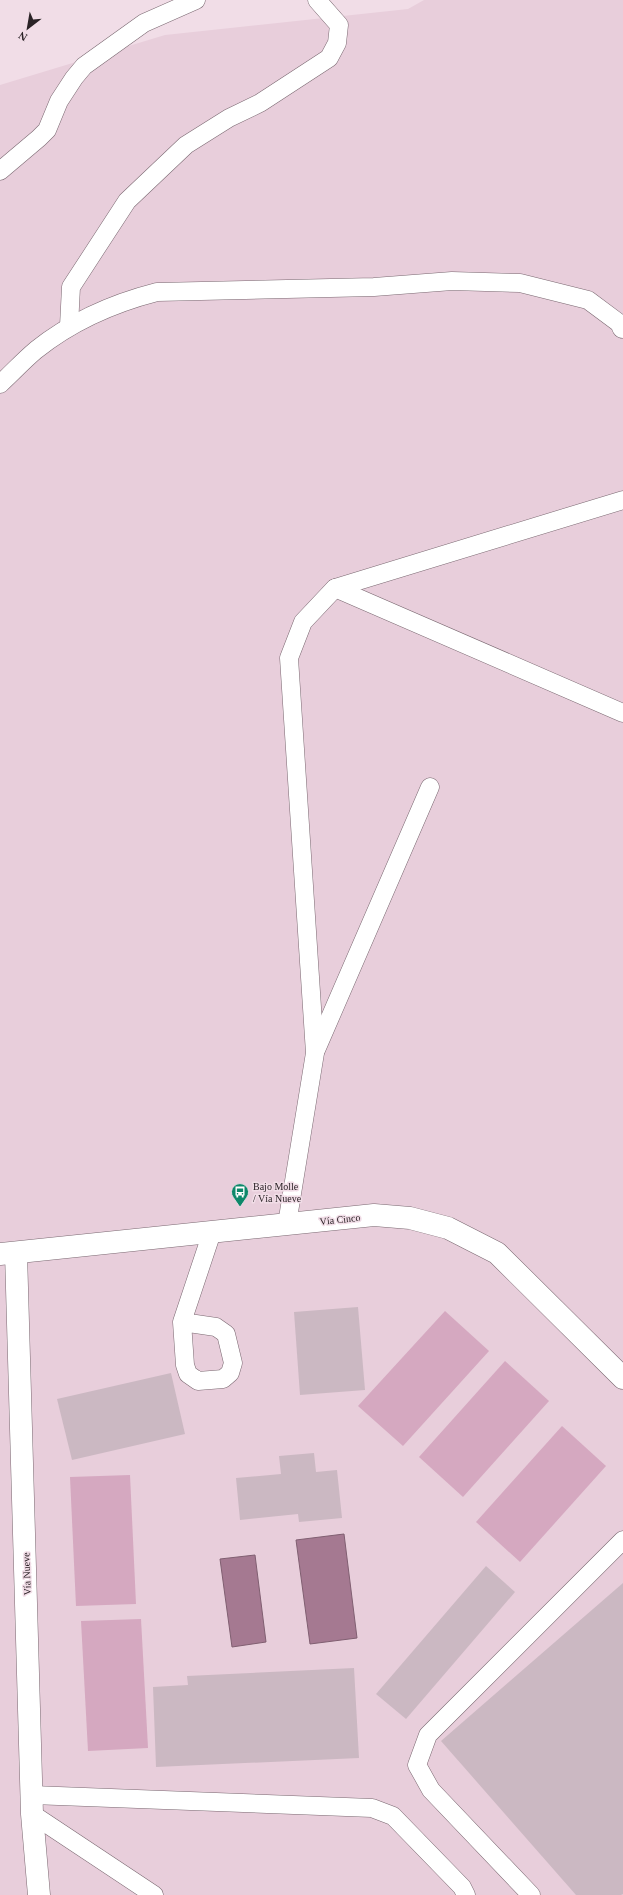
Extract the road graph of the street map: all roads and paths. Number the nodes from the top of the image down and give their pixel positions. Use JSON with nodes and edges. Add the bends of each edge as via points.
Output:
{"nodes":[{"id":1,"x":196,"y":0,"type":"edge"},
{"id":2,"x":317,"y":0,"type":"edge"},
{"id":3,"x":0,"y":171,"type":"edge"},
{"id":4,"x":69,"y":326,"type":"junction"},
{"id":5,"x":623,"y":326,"type":"edge"},
{"id":6,"x":0,"y":384,"type":"edge"},
{"id":7,"x":623,"y":500,"type":"edge"},
{"id":8,"x":335,"y":588,"type":"junction"},
{"id":9,"x":623,"y":713,"type":"edge"},
{"id":10,"x":430,"y":787,"type":"dead end"},
{"id":11,"x":315,"y":1053,"type":"junction"},
{"id":12,"x":287,"y":1224,"type":"junction"},
{"id":13,"x":212,"y":1232,"type":"junction"},
{"id":14,"x":8,"y":1253,"type":"edge"},
{"id":15,"x":182,"y":1322,"type":"dead end"},
{"id":16,"x":623,"y":1378,"type":"edge"},
{"id":17,"x":623,"y":1540,"type":"edge"},
{"id":18,"x":32,"y":1804,"type":"junction"},
{"id":19,"x":40,"y":1895,"type":"edge"},
{"id":20,"x":154,"y":1895,"type":"edge"},
{"id":21,"x":466,"y":1895,"type":"edge"},
{"id":22,"x":531,"y":1895,"type":"edge"}],
"edges":[{"from":1,"to":3,"type":"lane","via":[[144,23],[84,66],[59,101],[47,130]]},
{"from":2,"to":4,"type":"lane","via":[[339,25],[337,43],[329,58],[260,103],[186,145],[127,201],[71,287]]},
{"from":4,"to":5,"type":"lane","via":[[133,298],[157,292],[374,287],[452,281],[520,283],[588,300]]},
{"from":4,"to":6,"type":"lane","via":[[36,350]]},
{"from":7,"to":8,"type":"lane"},
{"from":8,"to":9,"type":"lane"},
{"from":8,"to":11,"type":"lane","via":[[303,622],[289,658]]},
{"from":10,"to":11,"type":"lane"},
{"from":11,"to":12,"type":"lane"},
{"from":12,"to":13,"type":"street","name":"Vía Cinco"},
{"from":12,"to":16,"type":"street","name":"Vía Cinco","via":[[374,1216],[410,1218],[448,1228],[497,1253]]},
{"from":13,"to":14,"type":"street","name":"Vía Cinco"},
{"from":13,"to":15,"type":"lane"},
{"from":14,"to":18,"type":"street","name":"Vía Nueve"},
{"from":17,"to":22,"type":"lane","via":[[428,1735],[417,1765],[431,1790]]},
{"from":18,"to":19,"type":"street","name":"Vía Nueve"},
{"from":18,"to":20,"type":"lane"},
{"from":18,"to":21,"type":"lane","via":[[372,1808],[394,1816],[462,1887]]}]}
